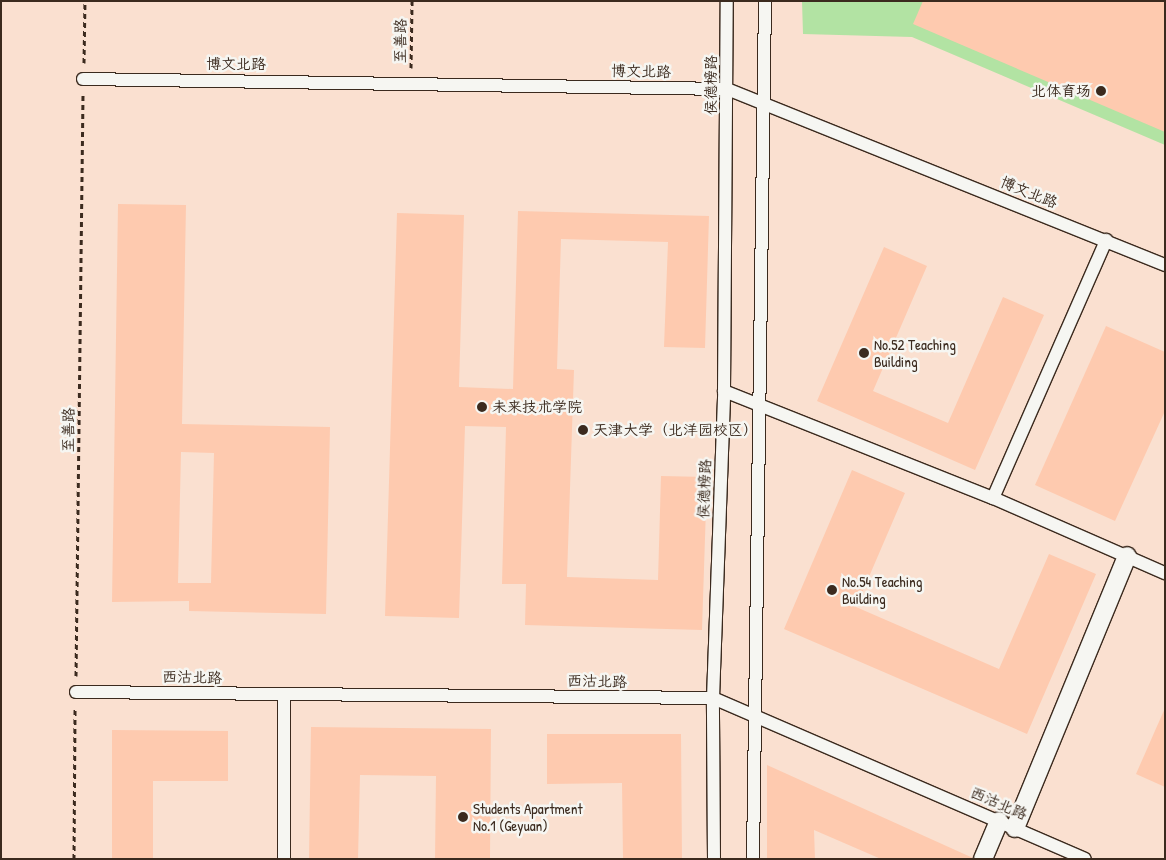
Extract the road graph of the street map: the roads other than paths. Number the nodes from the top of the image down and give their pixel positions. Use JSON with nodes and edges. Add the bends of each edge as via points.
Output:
{"nodes":[{"id":1,"x":727,"y":1,"type":"edge"},
{"id":2,"x":765,"y":1,"type":"edge"},
{"id":3,"x":83,"y":79,"type":"road end"},
{"id":4,"x":727,"y":89,"type":"junction"},
{"id":5,"x":766,"y":104,"type":"junction"},
{"id":6,"x":1106,"y":240,"type":"junction"},
{"id":7,"x":1165,"y":265,"type":"edge"},
{"id":8,"x":724,"y":391,"type":"junction"},
{"id":9,"x":761,"y":405,"type":"junction"},
{"id":10,"x":993,"y":498,"type":"junction"},
{"id":11,"x":1128,"y":556,"type":"junction"},
{"id":12,"x":1165,"y":573,"type":"edge"},
{"id":13,"x":76,"y":692,"type":"road end"},
{"id":14,"x":284,"y":694,"type":"junction"},
{"id":15,"x":713,"y":698,"type":"junction"},
{"id":16,"x":755,"y":717,"type":"junction"},
{"id":17,"x":1007,"y":824,"type":"junction"},
{"id":18,"x":284,"y":859,"type":"edge"},
{"id":19,"x":714,"y":859,"type":"edge"},
{"id":20,"x":753,"y":859,"type":"edge"},
{"id":21,"x":983,"y":859,"type":"edge"},
{"id":22,"x":1085,"y":859,"type":"edge"}],
"edges":[{"from":1,"to":4,"type":"lane","name":"侯德榜路"},
{"from":2,"to":5,"type":"lane"},
{"from":3,"to":4,"type":"lane","name":"博文北路"},
{"from":4,"to":5,"type":"lane","name":"博文北路"},
{"from":4,"to":8,"type":"lane","name":"侯德榜路"},
{"from":5,"to":6,"type":"lane","name":"博文北路"},
{"from":5,"to":9,"type":"lane"},
{"from":6,"to":7,"type":"lane","name":"博文北路"},
{"from":6,"to":10,"type":"lane"},
{"from":8,"to":9,"type":"lane"},
{"from":8,"to":15,"type":"lane","name":"侯德榜路"},
{"from":9,"to":10,"type":"lane"},
{"from":9,"to":16,"type":"lane"},
{"from":10,"to":11,"type":"lane"},
{"from":11,"to":12,"type":"lane"},
{"from":11,"to":17,"type":"street"},
{"from":13,"to":14,"type":"lane","name":"西沽北路"},
{"from":14,"to":15,"type":"lane","name":"西沽北路"},
{"from":14,"to":18,"type":"lane"},
{"from":15,"to":16,"type":"lane","name":"西沽北路"},
{"from":15,"to":19,"type":"lane","name":"侯德榜路"},
{"from":16,"to":17,"type":"lane","name":"西沽北路"},
{"from":16,"to":20,"type":"lane"},
{"from":17,"to":21,"type":"street"},
{"from":17,"to":22,"type":"lane","name":"西沽北路"}]}
